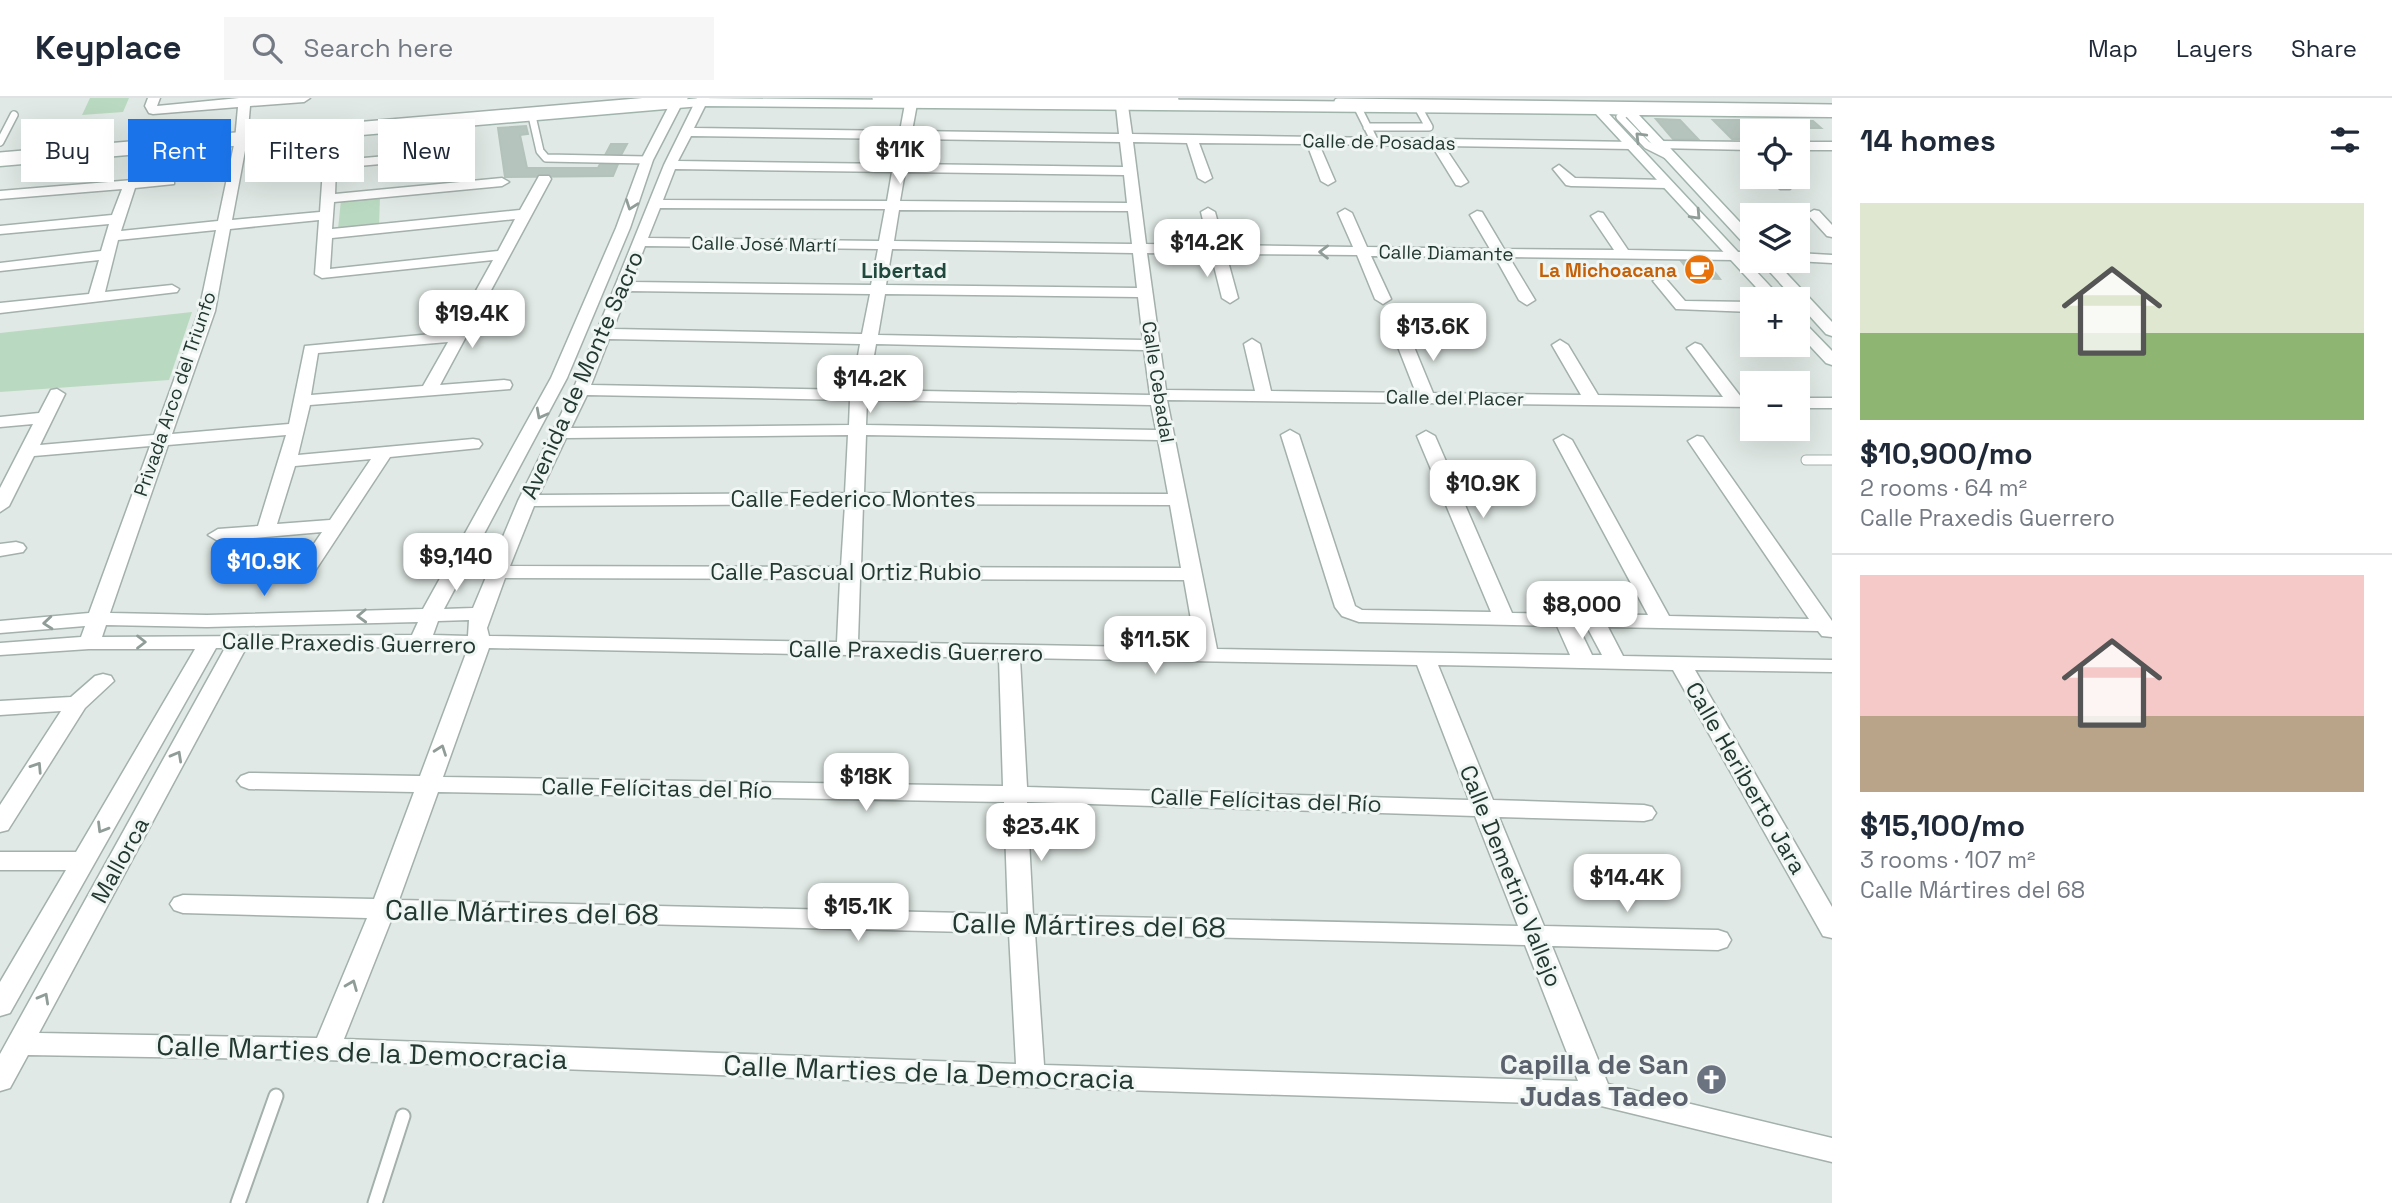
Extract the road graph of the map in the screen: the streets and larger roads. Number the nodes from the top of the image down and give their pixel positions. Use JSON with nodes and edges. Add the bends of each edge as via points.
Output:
{"nodes":[{"id":1,"x":304,"y":98,"type":"edge"},
{"id":2,"x":643,"y":98,"type":"edge"},
{"id":3,"x":1268,"y":98,"type":"edge"},
{"id":4,"x":679,"y":99,"type":"edge"},
{"id":5,"x":702,"y":100,"type":"edge"},
{"id":6,"x":244,"y":101,"type":"edge"},
{"id":7,"x":1425,"y":102,"type":"edge"},
{"id":8,"x":153,"y":104,"type":"edge"},
{"id":9,"x":911,"y":104,"type":"junction"},
{"id":10,"x":1595,"y":104,"type":"edge"},
{"id":11,"x":1623,"y":105,"type":"edge"},
{"id":12,"x":1122,"y":106,"type":"junction"},
{"id":13,"x":1832,"y":109,"type":"edge"},
{"id":14,"x":685,"y":132,"type":"junction"},
{"id":15,"x":905,"y":135,"type":"junction"},
{"id":16,"x":242,"y":137,"type":"junction"},
{"id":17,"x":1126,"y":138,"type":"junction"},
{"id":18,"x":1192,"y":139,"type":"junction"},
{"id":19,"x":1311,"y":140,"type":"junction"},
{"id":20,"x":1436,"y":143,"type":"junction"},
{"id":21,"x":1631,"y":145,"type":"junction"},
{"id":22,"x":1660,"y":145,"type":"junction"},
{"id":23,"x":1740,"y":146,"type":"edge"},
{"id":24,"x":1810,"y":146,"type":"edge"},
{"id":25,"x":1832,"y":146,"type":"edge"},
{"id":26,"x":0,"y":157,"type":"edge"},
{"id":27,"x":670,"y":165,"type":"junction"},
{"id":28,"x":899,"y":169,"type":"junction"},
{"id":29,"x":1559,"y":169,"type":"dead end"},
{"id":30,"x":1130,"y":171,"type":"junction"},
{"id":31,"x":475,"y":172,"type":"edge"},
{"id":32,"x":1205,"y":178,"type":"dead end"},
{"id":33,"x":544,"y":180,"type":"dead end"},
{"id":34,"x":1328,"y":181,"type":"dead end"},
{"id":35,"x":1461,"y":181,"type":"dead end"},
{"id":36,"x":156,"y":182,"type":"edge"},
{"id":37,"x":328,"y":182,"type":"edge"},
{"id":38,"x":389,"y":182,"type":"edge"},
{"id":39,"x":502,"y":182,"type":"dead end"},
{"id":40,"x":130,"y":184,"type":"junction"},
{"id":41,"x":1667,"y":184,"type":"junction"},
{"id":42,"x":2,"y":189,"type":"edge"},
{"id":43,"x":327,"y":199,"type":"junction"},
{"id":44,"x":655,"y":204,"type":"junction"},
{"id":45,"x":892,"y":205,"type":"junction"},
{"id":46,"x":1135,"y":207,"type":"junction"},
{"id":47,"x":1208,"y":212,"type":"dead end"},
{"id":48,"x":1345,"y":213,"type":"dead end"},
{"id":49,"x":525,"y":214,"type":"junction"},
{"id":50,"x":1814,"y":214,"type":"dead end"},
{"id":51,"x":326,"y":215,"type":"junction"},
{"id":52,"x":1476,"y":215,"type":"dead end"},
{"id":53,"x":1598,"y":216,"type":"dead end"},
{"id":54,"x":118,"y":219,"type":"junction"},
{"id":55,"x":224,"y":225,"type":"junction"},
{"id":56,"x":0,"y":230,"type":"edge"},
{"id":57,"x":1740,"y":231,"type":"edge"},
{"id":58,"x":1832,"y":233,"type":"edge"},
{"id":59,"x":325,"y":234,"type":"junction"},
{"id":60,"x":112,"y":236,"type":"junction"},
{"id":61,"x":640,"y":242,"type":"junction"},
{"id":62,"x":886,"y":246,"type":"junction"},
{"id":63,"x":1140,"y":250,"type":"junction"},
{"id":64,"x":1217,"y":250,"type":"junction"},
{"id":65,"x":1360,"y":252,"type":"junction"},
{"id":66,"x":1500,"y":254,"type":"junction"},
{"id":67,"x":107,"y":255,"type":"junction"},
{"id":68,"x":503,"y":255,"type":"junction"},
{"id":69,"x":1624,"y":255,"type":"junction"},
{"id":70,"x":1735,"y":256,"type":"junction"},
{"id":71,"x":1740,"y":256,"type":"edge"},
{"id":72,"x":1810,"y":258,"type":"edge"},
{"id":73,"x":1832,"y":259,"type":"edge"},
{"id":74,"x":0,"y":267,"type":"edge"},
{"id":75,"x":1778,"y":273,"type":"edge"},
{"id":76,"x":1660,"y":281,"type":"dead end"},
{"id":77,"x":622,"y":286,"type":"junction"},
{"id":78,"x":1764,"y":287,"type":"edge"},
{"id":79,"x":172,"y":289,"type":"dead end"},
{"id":80,"x":878,"y":290,"type":"junction"},
{"id":81,"x":1145,"y":293,"type":"junction"},
{"id":82,"x":96,"y":298,"type":"junction"},
{"id":83,"x":1230,"y":298,"type":"dead end"},
{"id":84,"x":1383,"y":299,"type":"dead end"},
{"id":85,"x":1527,"y":300,"type":"dead end"},
{"id":86,"x":0,"y":307,"type":"edge"},
{"id":87,"x":1740,"y":307,"type":"edge"},
{"id":88,"x":1832,"y":331,"type":"edge"},
{"id":89,"x":603,"y":334,"type":"junction"},
{"id":90,"x":458,"y":336,"type":"junction"},
{"id":91,"x":1810,"y":337,"type":"edge"},
{"id":92,"x":869,"y":341,"type":"junction"},
{"id":93,"x":1404,"y":342,"type":"dead end"},
{"id":94,"x":1252,"y":344,"type":"dead end"},
{"id":95,"x":1152,"y":345,"type":"junction"},
{"id":96,"x":1560,"y":345,"type":"dead end"},
{"id":97,"x":1695,"y":348,"type":"dead end"},
{"id":98,"x":1832,"y":360,"type":"edge"},
{"id":99,"x":504,"y":385,"type":"dead end"},
{"id":100,"x":581,"y":390,"type":"junction"},
{"id":101,"x":429,"y":391,"type":"junction"},
{"id":102,"x":57,"y":394,"type":"dead end"},
{"id":103,"x":1264,"y":395,"type":"junction"},
{"id":104,"x":859,"y":396,"type":"junction"},
{"id":105,"x":1158,"y":397,"type":"junction"},
{"id":106,"x":1426,"y":397,"type":"junction"},
{"id":107,"x":1740,"y":398,"type":"edge"},
{"id":108,"x":1592,"y":400,"type":"junction"},
{"id":109,"x":302,"y":401,"type":"junction"},
{"id":110,"x":1740,"y":402,"type":"edge"},
{"id":111,"x":1810,"y":403,"type":"edge"},
{"id":112,"x":1832,"y":403,"type":"edge"},
{"id":113,"x":44,"y":418,"type":"junction"},
{"id":114,"x":0,"y":422,"type":"edge"},
{"id":115,"x":296,"y":429,"type":"junction"},
{"id":116,"x":858,"y":430,"type":"junction"},
{"id":117,"x":558,"y":433,"type":"junction"},
{"id":118,"x":1166,"y":435,"type":"junction"},
{"id":119,"x":1290,"y":435,"type":"dead end"},
{"id":120,"x":1426,"y":436,"type":"dead end"},
{"id":121,"x":1563,"y":440,"type":"dead end"},
{"id":122,"x":160,"y":441,"type":"junction"},
{"id":123,"x":1697,"y":442,"type":"dead end"},
{"id":124,"x":473,"y":444,"type":"dead end"},
{"id":125,"x":27,"y":451,"type":"junction"},
{"id":126,"x":383,"y":452,"type":"junction"},
{"id":127,"x":287,"y":461,"type":"junction"},
{"id":128,"x":6,"y":483,"type":"edge"},
{"id":129,"x":855,"y":498,"type":"junction"},
{"id":130,"x":1178,"y":500,"type":"junction"},
{"id":131,"x":527,"y":501,"type":"junction"},
{"id":132,"x":0,"y":506,"type":"edge"},
{"id":133,"x":337,"y":525,"type":"junction"},
{"id":134,"x":266,"y":531,"type":"junction"},
{"id":135,"x":218,"y":535,"type":"dead end"},
{"id":136,"x":306,"y":570,"type":"dead end"},
{"id":137,"x":851,"y":571,"type":"junction"},
{"id":138,"x":499,"y":572,"type":"junction"},
{"id":139,"x":1193,"y":574,"type":"junction"},
{"id":140,"x":431,"y":614,"type":"junction"},
{"id":141,"x":481,"y":614,"type":"junction"},
{"id":142,"x":97,"y":619,"type":"junction"},
{"id":143,"x":1504,"y":619,"type":"junction"},
{"id":144,"x":1565,"y":620,"type":"junction"},
{"id":145,"x":1594,"y":621,"type":"junction"},
{"id":146,"x":1662,"y":622,"type":"junction"},
{"id":147,"x":0,"y":627,"type":"edge"},
{"id":148,"x":1828,"y":631,"type":"edge"},
{"id":149,"x":240,"y":641,"type":"junction"},
{"id":150,"x":420,"y":641,"type":"junction"},
{"id":151,"x":209,"y":642,"type":"junction"},
{"id":152,"x":89,"y":643,"type":"junction"},
{"id":153,"x":480,"y":644,"type":"junction"},
{"id":154,"x":0,"y":649,"type":"edge"},
{"id":155,"x":847,"y":650,"type":"junction"},
{"id":156,"x":1009,"y":653,"type":"junction"},
{"id":157,"x":1208,"y":656,"type":"junction"},
{"id":158,"x":1425,"y":659,"type":"junction"},
{"id":159,"x":1584,"y":662,"type":"junction"},
{"id":160,"x":1616,"y":662,"type":"junction"},
{"id":161,"x":1680,"y":663,"type":"junction"},
{"id":162,"x":1832,"y":666,"type":"edge"},
{"id":163,"x":103,"y":681,"type":"dead end"},
{"id":164,"x":77,"y":703,"type":"junction"},
{"id":165,"x":0,"y":708,"type":"edge"},
{"id":166,"x":249,"y":781,"type":"dead end"},
{"id":167,"x":429,"y":784,"type":"junction"},
{"id":168,"x":124,"y":791,"type":"junction"},
{"id":169,"x":158,"y":791,"type":"junction"},
{"id":170,"x":1014,"y":794,"type":"junction"},
{"id":171,"x":1484,"y":806,"type":"junction"},
{"id":172,"x":1644,"y":813,"type":"dead end"},
{"id":173,"x":0,"y":824,"type":"edge"},
{"id":174,"x":0,"y":861,"type":"edge"},
{"id":175,"x":82,"y":861,"type":"junction"},
{"id":176,"x":183,"y":904,"type":"dead end"},
{"id":177,"x":383,"y":909,"type":"junction"},
{"id":178,"x":1021,"y":923,"type":"junction"},
{"id":179,"x":1832,"y":929,"type":"edge"},
{"id":180,"x":1534,"y":935,"type":"junction"},
{"id":181,"x":1718,"y":940,"type":"dead end"},
{"id":182,"x":0,"y":1006,"type":"edge"},
{"id":183,"x":19,"y":1044,"type":"junction"},
{"id":184,"x":326,"y":1049,"type":"junction"},
{"id":185,"x":1031,"y":1076,"type":"junction"},
{"id":186,"x":0,"y":1080,"type":"edge"},
{"id":187,"x":1597,"y":1093,"type":"junction"},
{"id":188,"x":1832,"y":1150,"type":"edge"}],
"edges":[{"from":1,"to":6,"type":"street"},
{"from":2,"to":16,"type":"street"},
{"from":3,"to":7,"type":"street"},
{"from":4,"to":5,"type":"street"},
{"from":4,"to":16,"type":"street","via":[[532,116]]},
{"from":4,"to":140,"type":"street","name":"Avenida de Monte Sacro","one_way":true,"via":[[647,160],[559,378]]},
{"from":5,"to":9,"type":"street"},
{"from":5,"to":14,"type":"street","name":"Avenida de Monte Sacro"},
{"from":6,"to":8,"type":"street"},
{"from":6,"to":16,"type":"street","name":"Privada Arco del Triunfo"},
{"from":7,"to":10,"type":"street"},
{"from":7,"to":12,"type":"street","via":[[1358,108]]},
{"from":9,"to":12,"type":"street"},
{"from":9,"to":15,"type":"street"},
{"from":10,"to":11,"type":"street"},
{"from":10,"to":21,"type":"street"},
{"from":11,"to":13,"type":"street"},
{"from":11,"to":22,"type":"street"},
{"from":12,"to":17,"type":"street","name":"Calle Cebadal"},
{"from":14,"to":15,"type":"street","name":"Calle de Posadas"},
{"from":14,"to":27,"type":"street","name":"Avenida de Monte Sacro"},
{"from":15,"to":17,"type":"street","name":"Calle de Posadas"},
{"from":15,"to":28,"type":"street"},
{"from":16,"to":26,"type":"street"},
{"from":16,"to":55,"type":"street","name":"Privada Arco del Triunfo"},
{"from":17,"to":18,"type":"street","name":"Calle de Posadas"},
{"from":17,"to":30,"type":"street","name":"Calle Cebadal"},
{"from":18,"to":19,"type":"street","name":"Calle de Posadas"},
{"from":18,"to":32,"type":"street"},
{"from":19,"to":20,"type":"street","name":"Calle de Posadas"},
{"from":19,"to":34,"type":"street"},
{"from":20,"to":21,"type":"street","name":"Calle de Posadas"},
{"from":20,"to":35,"type":"street"},
{"from":21,"to":41,"type":"street"},
{"from":22,"to":23,"type":"street"},
{"from":22,"to":57,"type":"street"},
{"from":24,"to":25,"type":"street"},
{"from":27,"to":28,"type":"street"},
{"from":27,"to":44,"type":"street","name":"Avenida de Monte Sacro"},
{"from":28,"to":30,"type":"street"},
{"from":28,"to":45,"type":"street"},
{"from":29,"to":41,"type":"street","via":[[1571,182]]},
{"from":30,"to":46,"type":"street","name":"Calle Cebadal"},
{"from":31,"to":39,"type":"street"},
{"from":33,"to":49,"type":"street"},
{"from":36,"to":40,"type":"street"},
{"from":37,"to":43,"type":"street"},
{"from":38,"to":43,"type":"street"},
{"from":40,"to":42,"type":"street"},
{"from":40,"to":54,"type":"street"},
{"from":41,"to":70,"type":"street","one_way":true},
{"from":43,"to":51,"type":"street"},
{"from":44,"to":45,"type":"street"},
{"from":44,"to":61,"type":"street","name":"Avenida de Monte Sacro"},
{"from":45,"to":46,"type":"street"},
{"from":45,"to":62,"type":"street"},
{"from":46,"to":63,"type":"street","name":"Calle Cebadal"},
{"from":47,"to":64,"type":"street"},
{"from":48,"to":65,"type":"street"},
{"from":49,"to":59,"type":"street"},
{"from":49,"to":68,"type":"street"},
{"from":50,"to":58,"type":"street"},
{"from":51,"to":55,"type":"street"},
{"from":51,"to":59,"type":"street"},
{"from":52,"to":66,"type":"street"},
{"from":53,"to":69,"type":"street"},
{"from":54,"to":56,"type":"street"},
{"from":54,"to":60,"type":"street"},
{"from":55,"to":60,"type":"street"},
{"from":55,"to":122,"type":"street","name":"Privada Arco del Triunfo","via":[[207,311]]},
{"from":59,"to":68,"type":"street","via":[[322,274]]},
{"from":60,"to":67,"type":"street"},
{"from":61,"to":62,"type":"street","name":"Calle José Martí"},
{"from":61,"to":77,"type":"street","name":"Avenida de Monte Sacro"},
{"from":62,"to":63,"type":"street","name":"Calle José Martí"},
{"from":62,"to":80,"type":"street"},
{"from":63,"to":64,"type":"street","name":"Calle Diamante"},
{"from":63,"to":81,"type":"street","name":"Calle Cebadal"},
{"from":65,"to":64,"type":"street","name":"Calle Diamante","one_way":true},
{"from":64,"to":83,"type":"street"},
{"from":65,"to":66,"type":"street","name":"Calle Diamante"},
{"from":65,"to":84,"type":"street"},
{"from":66,"to":69,"type":"street","name":"Calle Diamante"},
{"from":66,"to":85,"type":"street"},
{"from":67,"to":74,"type":"street"},
{"from":67,"to":82,"type":"street"},
{"from":68,"to":90,"type":"street"},
{"from":69,"to":70,"type":"street","name":"Calle Diamante"},
{"from":70,"to":71,"type":"street","name":"Calle Diamante"},
{"from":70,"to":78,"type":"street"},
{"from":72,"to":73,"type":"street"},
{"from":75,"to":88,"type":"street"},
{"from":76,"to":87,"type":"street","via":[[1681,306]]},
{"from":77,"to":80,"type":"street"},
{"from":77,"to":89,"type":"street","name":"Avenida de Monte Sacro"},
{"from":79,"to":82,"type":"street"},
{"from":80,"to":81,"type":"street"},
{"from":80,"to":92,"type":"street"},
{"from":81,"to":95,"type":"street","name":"Calle Cebadal"},
{"from":82,"to":86,"type":"street"},
{"from":89,"to":92,"type":"street"},
{"from":89,"to":100,"type":"street","name":"Avenida de Monte Sacro"},
{"from":90,"to":101,"type":"street"},
{"from":90,"to":109,"type":"street","via":[[311,349]]},
{"from":91,"to":98,"type":"street"},
{"from":92,"to":95,"type":"street"},
{"from":92,"to":104,"type":"street"},
{"from":93,"to":106,"type":"street"},
{"from":94,"to":103,"type":"street"},
{"from":95,"to":105,"type":"street","name":"Calle Cebadal"},
{"from":96,"to":108,"type":"street"},
{"from":97,"to":107,"type":"street"},
{"from":99,"to":101,"type":"street"},
{"from":100,"to":104,"type":"street","name":"Calle del Placer"},
{"from":100,"to":117,"type":"street","name":"Avenida de Monte Sacro"},
{"from":101,"to":109,"type":"street"},
{"from":102,"to":113,"type":"street"},
{"from":103,"to":105,"type":"street","name":"Calle del Placer"},
{"from":103,"to":106,"type":"street","name":"Calle del Placer"},
{"from":104,"to":105,"type":"street","name":"Calle del Placer"},
{"from":104,"to":116,"type":"street"},
{"from":105,"to":118,"type":"street","name":"Calle Cebadal"},
{"from":106,"to":108,"type":"street","name":"Calle del Placer"},
{"from":108,"to":110,"type":"street","name":"Calle del Placer"},
{"from":109,"to":115,"type":"street"},
{"from":111,"to":112,"type":"street"},
{"from":113,"to":114,"type":"street"},
{"from":113,"to":125,"type":"street"},
{"from":115,"to":122,"type":"street"},
{"from":115,"to":127,"type":"street"},
{"from":116,"to":117,"type":"street"},
{"from":116,"to":118,"type":"street"},
{"from":116,"to":129,"type":"street"},
{"from":117,"to":131,"type":"street","name":"Avenida de Monte Sacro"},
{"from":118,"to":130,"type":"street","name":"Calle Cebadal"},
{"from":119,"to":143,"type":"street","via":[[1349,612],[1359,617]]},
{"from":120,"to":143,"type":"street"},
{"from":121,"to":146,"type":"street"},
{"from":122,"to":125,"type":"street"},
{"from":122,"to":142,"type":"street","name":"Privada Arco del Triunfo"},
{"from":123,"to":148,"type":"street"},
{"from":124,"to":126,"type":"street"},
{"from":125,"to":128,"type":"street"},
{"from":126,"to":127,"type":"street"},
{"from":126,"to":133,"type":"street"},
{"from":127,"to":134,"type":"street"},
{"from":128,"to":132,"type":"street"},
{"from":129,"to":130,"type":"street","name":"Calle Federico Montes"},
{"from":129,"to":131,"type":"street","name":"Calle Federico Montes"},
{"from":129,"to":137,"type":"street"},
{"from":130,"to":139,"type":"street","name":"Calle Cebadal"},
{"from":131,"to":138,"type":"street","name":"Avenida de Monte Sacro"},
{"from":133,"to":134,"type":"street"},
{"from":133,"to":136,"type":"street"},
{"from":134,"to":135,"type":"street"},
{"from":137,"to":138,"type":"street","name":"Calle Pascual Ortiz Rubio"},
{"from":137,"to":139,"type":"street","name":"Calle Pascual Ortiz Rubio"},
{"from":137,"to":155,"type":"street"},
{"from":138,"to":141,"type":"street","name":"Avenida de Monte Sacro"},
{"from":139,"to":157,"type":"street","name":"Calle Cebadal"},
{"from":140,"to":141,"type":"street","name":"Calle Praxedis Guerrero"},
{"from":140,"to":142,"type":"street","name":"Calle Praxedis Guerrero","one_way":true,"via":[[208,621]]},
{"from":140,"to":150,"type":"street","name":"Avenida de Monte Sacro"},
{"from":141,"to":153,"type":"street","name":"Avenida de Monte Sacro","via":[[477,628]]},
{"from":142,"to":147,"type":"street","name":"Calle Praxedis Guerrero","one_way":true},
{"from":142,"to":152,"type":"street","name":"Privada Arco del Triunfo"},
{"from":143,"to":144,"type":"street"},
{"from":144,"to":145,"type":"street"},
{"from":144,"to":159,"type":"street"},
{"from":145,"to":146,"type":"street"},
{"from":145,"to":160,"type":"street"},
{"from":146,"to":148,"type":"street"},
{"from":149,"to":150,"type":"street","name":"Calle Praxedis Guerrero"},
{"from":149,"to":151,"type":"street","name":"Calle Praxedis Guerrero"},
{"from":169,"to":149,"type":"street","name":"Mallorca","one_way":true},
{"from":150,"to":153,"type":"street","name":"Calle Praxedis Guerrero"},
{"from":152,"to":151,"type":"street","name":"Calle Praxedis Guerrero","one_way":true},
{"from":151,"to":168,"type":"street","name":"Mallorca"},
{"from":152,"to":154,"type":"street","name":"Calle Praxedis Guerrero"},
{"from":153,"to":155,"type":"street","name":"Calle Praxedis Guerrero"},
{"from":167,"to":153,"type":"street","name":"Avenida de Monte Sacro","one_way":true},
{"from":155,"to":156,"type":"street","name":"Calle Praxedis Guerrero"},
{"from":156,"to":157,"type":"street","name":"Calle Praxedis Guerrero"},
{"from":156,"to":170,"type":"street"},
{"from":157,"to":158,"type":"street","name":"Calle Praxedis Guerrero"},
{"from":158,"to":159,"type":"street","name":"Calle Praxedis Guerrero"},
{"from":158,"to":171,"type":"street","name":"Calle Demetrio Vallejo"},
{"from":159,"to":160,"type":"street","name":"Calle Praxedis Guerrero"},
{"from":160,"to":161,"type":"street","name":"Calle Praxedis Guerrero"},
{"from":161,"to":162,"type":"street","name":"Calle Praxedis Guerrero"},
{"from":161,"to":179,"type":"street","name":"Calle Heriberto Jara"},
{"from":163,"to":164,"type":"street"},
{"from":164,"to":165,"type":"street"},
{"from":173,"to":164,"type":"street","one_way":true},
{"from":166,"to":167,"type":"street","name":"Calle Felícitas del Río"},
{"from":167,"to":170,"type":"street","name":"Calle Felícitas del Río"},
{"from":167,"to":177,"type":"street","name":"Avenida de Monte Sacro"},
{"from":168,"to":169,"type":"street"},
{"from":168,"to":175,"type":"street","name":"Mallorca","one_way":true},
{"from":183,"to":169,"type":"street","name":"Mallorca","one_way":true},
{"from":170,"to":171,"type":"street","name":"Calle Felícitas del Río"},
{"from":170,"to":178,"type":"street"},
{"from":171,"to":172,"type":"street","name":"Calle Felícitas del Río"},
{"from":171,"to":180,"type":"street","name":"Calle Demetrio Vallejo"},
{"from":174,"to":175,"type":"street"},
{"from":175,"to":182,"type":"street","name":"Mallorca"},
{"from":176,"to":177,"type":"street","name":"Calle Mártires del 68"},
{"from":177,"to":178,"type":"street","name":"Calle Mártires del 68"},
{"from":184,"to":177,"type":"street","name":"Avenida de Monte Sacro","one_way":true},
{"from":178,"to":180,"type":"street","name":"Calle Mártires del 68"},
{"from":178,"to":185,"type":"street"},
{"from":180,"to":181,"type":"street","name":"Calle Mártires del 68"},
{"from":180,"to":187,"type":"street","name":"Calle Demetrio Vallejo"},
{"from":183,"to":184,"type":"street","name":"Calle Marties de la Democracia"},
{"from":183,"to":186,"type":"street","name":"Mallorca"},
{"from":184,"to":185,"type":"street","name":"Calle Marties de la Democracia"},
{"from":185,"to":187,"type":"street","name":"Calle Marties de la Democracia"},
{"from":187,"to":188,"type":"street","name":"Calle Marties de la Democracia"}]}
